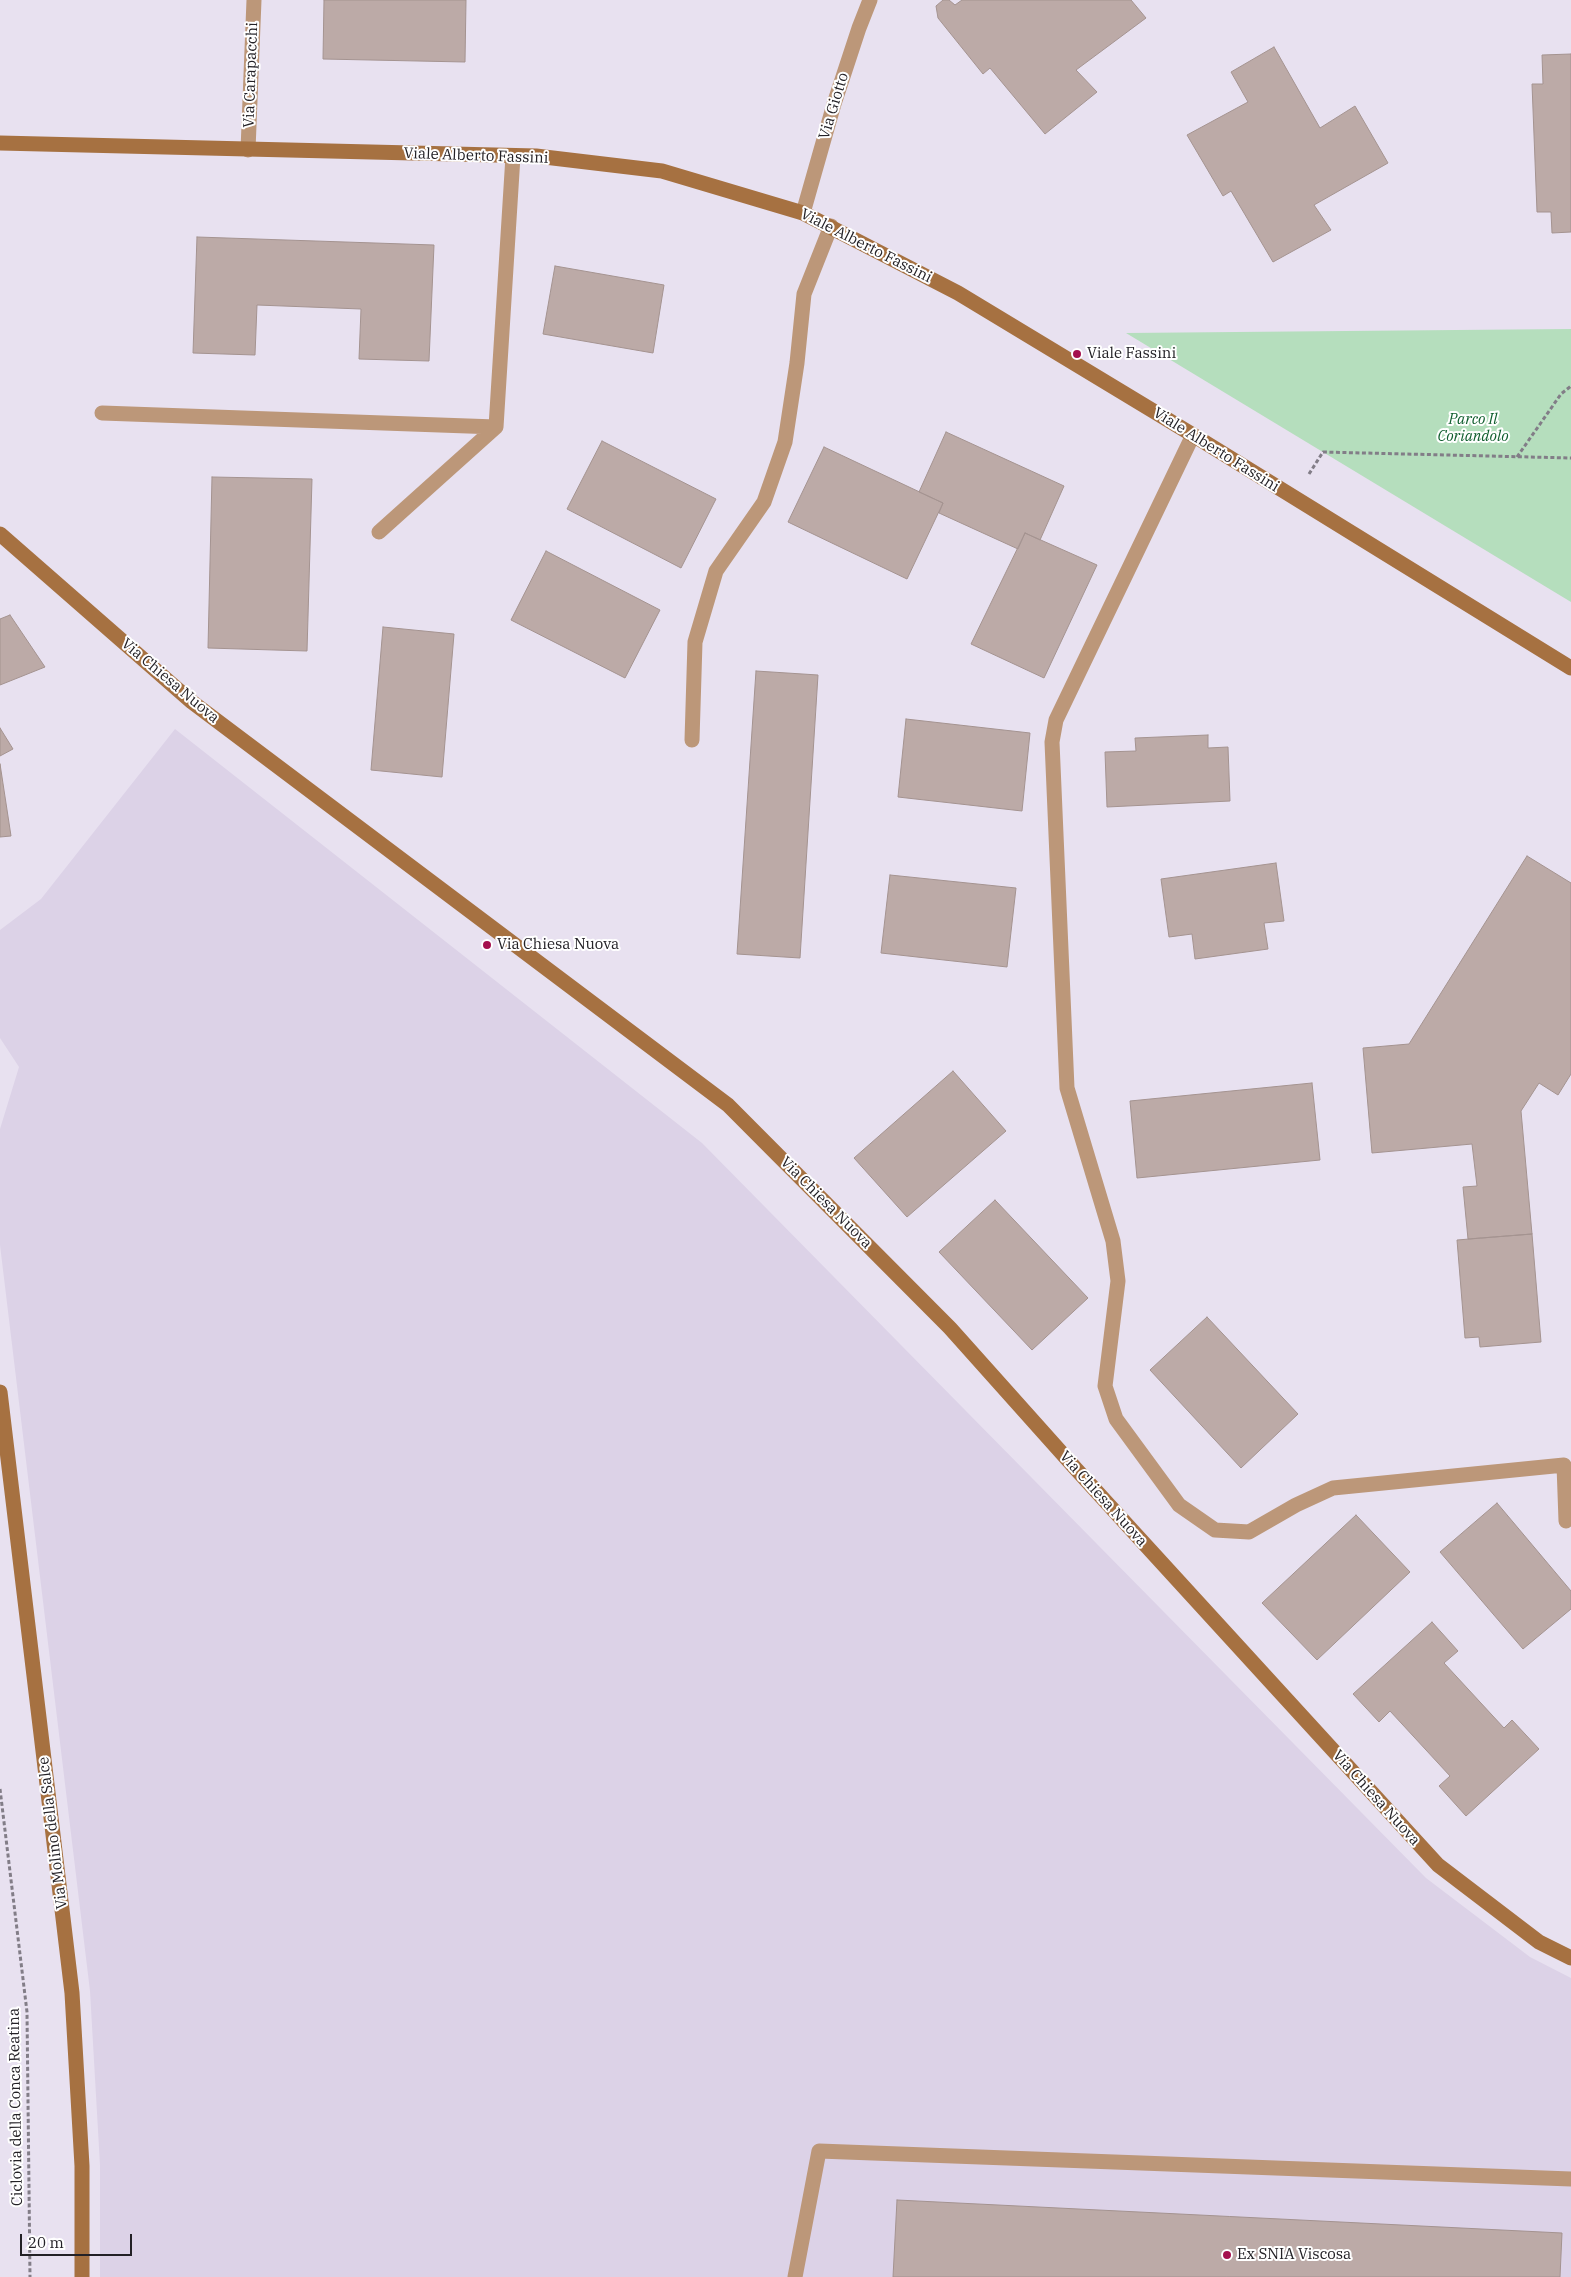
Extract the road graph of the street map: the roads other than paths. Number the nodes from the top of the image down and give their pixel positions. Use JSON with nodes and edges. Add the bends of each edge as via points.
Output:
{"nodes":[{"id":1,"x":254,"y":0,"type":"edge"},
{"id":2,"x":870,"y":0,"type":"edge"},
{"id":3,"x":0,"y":143,"type":"edge"},
{"id":4,"x":248,"y":150,"type":"junction"},
{"id":5,"x":513,"y":156,"type":"junction"},
{"id":6,"x":803,"y":213,"type":"junction"},
{"id":7,"x":831,"y":226,"type":"junction"},
{"id":8,"x":102,"y":414,"type":"dead end"},
{"id":9,"x":496,"y":427,"type":"junction"},
{"id":10,"x":1193,"y":435,"type":"junction"},
{"id":11,"x":380,"y":532,"type":"dead end"},
{"id":12,"x":0,"y":534,"type":"edge"},
{"id":13,"x":1571,"y":668,"type":"edge"},
{"id":14,"x":692,"y":740,"type":"dead end"},
{"id":15,"x":0,"y":1392,"type":"edge"},
{"id":16,"x":1566,"y":1521,"type":"dead end"},
{"id":17,"x":1571,"y":1958,"type":"edge"},
{"id":18,"x":1571,"y":2179,"type":"edge"},
{"id":19,"x":82,"y":2277,"type":"edge"},
{"id":20,"x":795,"y":2277,"type":"edge"}],
"edges":[{"from":1,"to":4,"type":"street","name":"Via Carapacchi"},
{"from":2,"to":6,"type":"street","name":"Via Giotto","via":[[834,104]]},
{"from":3,"to":4,"type":"main road","name":"Viale Alberto Fassini"},
{"from":4,"to":5,"type":"main road","name":"Viale Alberto Fassini"},
{"from":5,"to":6,"type":"main road","name":"Viale Alberto Fassini","via":[[662,171]]},
{"from":5,"to":9,"type":"street"},
{"from":6,"to":7,"type":"main road","name":"Viale Alberto Fassini"},
{"from":7,"to":10,"type":"main road","name":"Viale Alberto Fassini","via":[[958,293]]},
{"from":7,"to":14,"type":"street","via":[[804,294],[785,442],[764,502],[716,571],[695,642]]},
{"from":8,"to":9,"type":"street"},
{"from":9,"to":11,"type":"street"},
{"from":10,"to":13,"type":"main road","name":"Viale Alberto Fassini"},
{"from":10,"to":16,"type":"street","via":[[1056,720],[1052,742],[1067,1088],[1113,1241],[1118,1281],[1105,1386],[1116,1419],[1179,1505],[1214,1530],[1249,1532],[1333,1488],[1564,1465]]},
{"from":12,"to":17,"type":"main road","name":"Via Chiesa Nuova","via":[[192,702],[728,1105],[950,1328],[1438,1865],[1539,1942]]},
{"from":15,"to":19,"type":"main road","name":"Via Molino della Salce","via":[[72,1993],[82,2166]]},
{"from":18,"to":20,"type":"street","via":[[819,2151]]}]}
